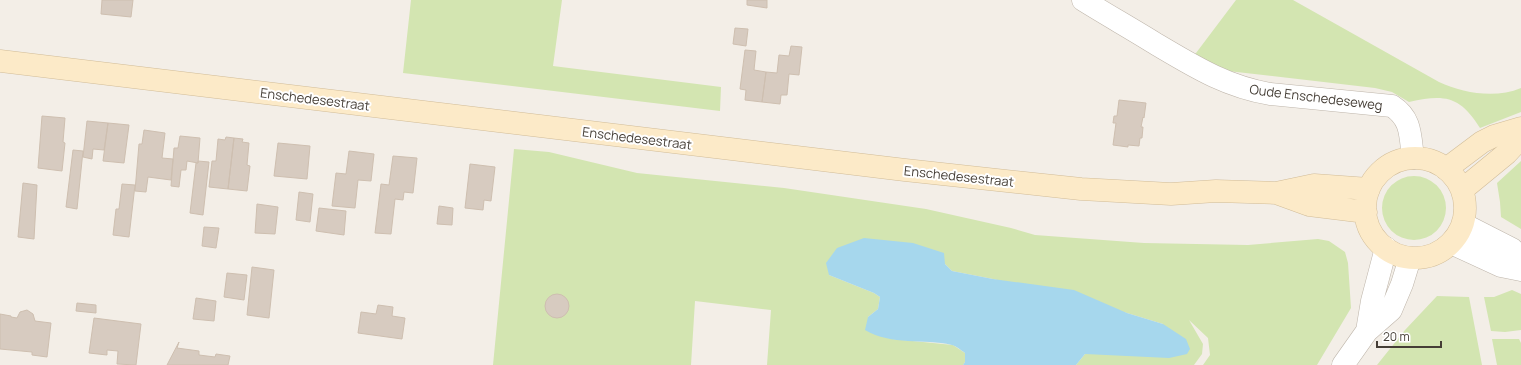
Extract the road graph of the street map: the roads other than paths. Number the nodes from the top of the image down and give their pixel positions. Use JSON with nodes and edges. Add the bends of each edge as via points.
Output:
{"nodes":[{"id":1,"x":1083,"y":0,"type":"edge"},
{"id":2,"x":0,"y":61,"type":"edge"},
{"id":3,"x":1521,"y":128,"type":"edge"},
{"id":4,"x":1521,"y":138,"type":"edge"},
{"id":5,"x":1413,"y":158,"type":"junction"},
{"id":6,"x":1446,"y":169,"type":"junction"},
{"id":7,"x":1369,"y":189,"type":"junction"},
{"id":8,"x":1462,"y":190,"type":"junction"},
{"id":9,"x":1276,"y":193,"type":"junction"},
{"id":10,"x":1366,"y":212,"type":"junction"},
{"id":11,"x":1463,"y":224,"type":"junction"},
{"id":12,"x":1451,"y":243,"type":"junction"},
{"id":13,"x":1386,"y":248,"type":"junction"},
{"id":14,"x":1410,"y":258,"type":"junction"},
{"id":15,"x":1521,"y":259,"type":"edge"},
{"id":16,"x":1521,"y":270,"type":"edge"},
{"id":17,"x":1367,"y":331,"type":"junction"},
{"id":18,"x":1343,"y":365,"type":"edge"}],
"edges":[{"from":1,"to":5,"type":"street","name":"Oude Enschedeseweg","via":[[1196,68],[1234,85],[1270,94],[1392,106],[1402,112],[1407,120]]},
{"from":2,"to":9,"type":"main road","name":"Enschedesestraat","via":[[1045,185],[1171,194],[1216,191]]},
{"from":3,"to":6,"type":"main road","via":[[1482,142]]},
{"from":4,"to":8,"type":"main road"},
{"from":5,"to":6,"type":"main road","via":[[1425,159]]},
{"from":5,"to":7,"type":"main road","via":[[1386,167]]},
{"from":6,"to":8,"type":"main road"},
{"from":7,"to":9,"type":"main road","name":"Enschedesestraat","via":[[1314,185]]},
{"from":7,"to":10,"type":"main road"},
{"from":8,"to":11,"type":"main road","via":[[1465,202]]},
{"from":9,"to":10,"type":"main road","name":"Enschedesestraat","via":[[1309,205]]},
{"from":10,"to":13,"type":"main road","via":[[1369,226]]},
{"from":11,"to":12,"type":"main road"},
{"from":11,"to":15,"type":"street","via":[[1512,249]]},
{"from":12,"to":14,"type":"main road","via":[[1432,255]]},
{"from":12,"to":16,"type":"street","via":[[1501,266]]},
{"from":13,"to":14,"type":"main road"},
{"from":13,"to":17,"type":"street"},
{"from":14,"to":17,"type":"street","via":[[1391,310]]},
{"from":17,"to":18,"type":"street"}]}
